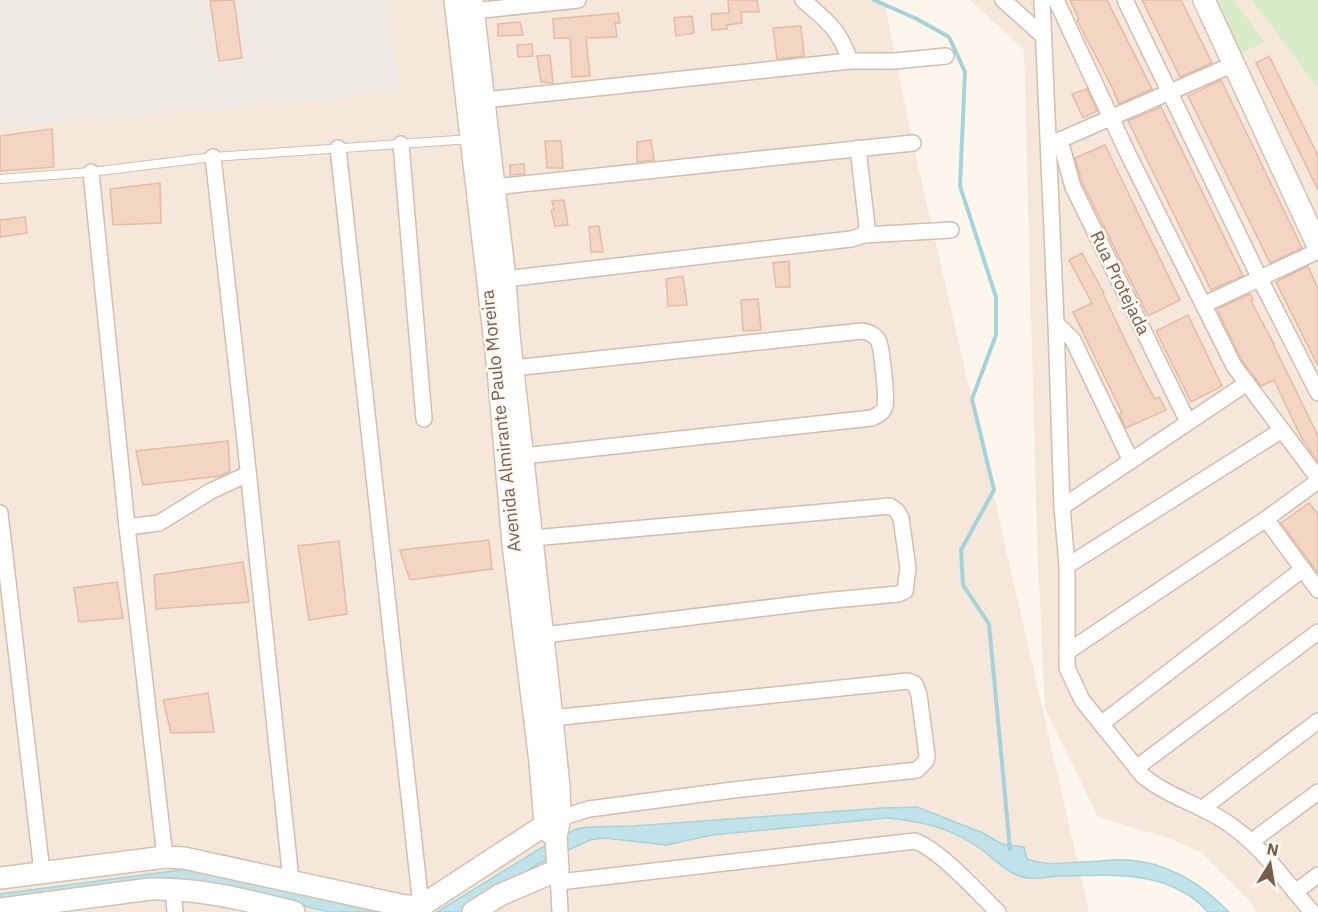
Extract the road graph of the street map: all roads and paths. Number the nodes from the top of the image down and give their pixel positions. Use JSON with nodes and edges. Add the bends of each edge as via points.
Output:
{"nodes":[{"id":1,"x":455,"y":0,"type":"edge"},
{"id":2,"x":578,"y":0,"type":"edge"},
{"id":3,"x":803,"y":0,"type":"edge"},
{"id":4,"x":1003,"y":0,"type":"edge"},
{"id":5,"x":1042,"y":0,"type":"edge"},
{"id":6,"x":1056,"y":0,"type":"edge"},
{"id":7,"x":1125,"y":0,"type":"edge"},
{"id":8,"x":1204,"y":0,"type":"edge"},
{"id":9,"x":472,"y":6,"type":"edge"},
{"id":10,"x":1042,"y":35,"type":"junction"},
{"id":11,"x":946,"y":56,"type":"dead end"},
{"id":12,"x":850,"y":61,"type":"junction"},
{"id":13,"x":1234,"y":64,"type":"junction"},
{"id":14,"x":1170,"y":92,"type":"junction"},
{"id":15,"x":484,"y":100,"type":"junction"},
{"id":16,"x":1111,"y":118,"type":"junction"},
{"id":17,"x":479,"y":139,"type":"junction"},
{"id":18,"x":1054,"y":141,"type":"junction"},
{"id":19,"x":913,"y":143,"type":"dead end"},
{"id":20,"x":400,"y":144,"type":"junction"},
{"id":21,"x":338,"y":148,"type":"junction"},
{"id":22,"x":858,"y":148,"type":"junction"},
{"id":23,"x":213,"y":157,"type":"junction"},
{"id":24,"x":91,"y":172,"type":"junction"},
{"id":25,"x":0,"y":179,"type":"edge"},
{"id":26,"x":493,"y":187,"type":"junction"},
{"id":27,"x":951,"y":230,"type":"dead end"},
{"id":28,"x":864,"y":235,"type":"junction"},
{"id":29,"x":1318,"y":246,"type":"edge"},
{"id":30,"x":1318,"y":251,"type":"edge"},
{"id":31,"x":1260,"y":278,"type":"junction"},
{"id":32,"x":505,"y":279,"type":"junction"},
{"id":33,"x":1203,"y":305,"type":"junction"},
{"id":34,"x":1056,"y":323,"type":"junction"},
{"id":35,"x":513,"y":368,"type":"junction"},
{"id":36,"x":1247,"y":383,"type":"junction"},
{"id":37,"x":1318,"y":393,"type":"edge"},
{"id":38,"x":424,"y":419,"type":"dead end"},
{"id":39,"x":1188,"y":422,"type":"junction"},
{"id":40,"x":1282,"y":430,"type":"junction"},
{"id":41,"x":523,"y":456,"type":"junction"},
{"id":42,"x":1131,"y":461,"type":"junction"},
{"id":43,"x":248,"y":474,"type":"junction"},
{"id":44,"x":1318,"y":477,"type":"edge"},
{"id":45,"x":1062,"y":507,"type":"junction"},
{"id":46,"x":0,"y":513,"type":"edge"},
{"id":47,"x":1266,"y":519,"type":"junction"},
{"id":48,"x":127,"y":527,"type":"junction"},
{"id":49,"x":533,"y":538,"type":"junction"},
{"id":50,"x":1067,"y":566,"type":"junction"},
{"id":51,"x":1303,"y":569,"type":"junction"},
{"id":52,"x":1318,"y":590,"type":"edge"},
{"id":53,"x":1318,"y":632,"type":"edge"},
{"id":54,"x":544,"y":635,"type":"junction"},
{"id":55,"x":1067,"y":652,"type":"junction"},
{"id":56,"x":552,"y":718,"type":"junction"},
{"id":57,"x":1318,"y":721,"type":"edge"},
{"id":58,"x":1101,"y":724,"type":"junction"},
{"id":59,"x":1136,"y":768,"type":"junction"},
{"id":60,"x":1318,"y":792,"type":"edge"},
{"id":61,"x":1203,"y":808,"type":"junction"},
{"id":62,"x":554,"y":830,"type":"junction"},
{"id":63,"x":1252,"y":841,"type":"junction"},
{"id":64,"x":165,"y":857,"type":"junction"},
{"id":65,"x":558,"y":871,"type":"junction"},
{"id":66,"x":42,"y":872,"type":"junction"},
{"id":67,"x":1318,"y":875,"type":"edge"},
{"id":68,"x":0,"y":878,"type":"edge"},
{"id":69,"x":291,"y":880,"type":"junction"},
{"id":70,"x":173,"y":889,"type":"junction"},
{"id":71,"x":1295,"y":892,"type":"junction"},
{"id":72,"x":421,"y":906,"type":"junction"},
{"id":73,"x":42,"y":908,"type":"edge"},
{"id":74,"x":0,"y":909,"type":"edge"},
{"id":75,"x":175,"y":912,"type":"edge"},
{"id":76,"x":294,"y":912,"type":"edge"},
{"id":77,"x":473,"y":912,"type":"edge"},
{"id":78,"x":560,"y":912,"type":"edge"},
{"id":79,"x":998,"y":912,"type":"edge"},
{"id":80,"x":1312,"y":912,"type":"edge"}],
"edges":[{"from":1,"to":17,"type":"main road","name":"Avenida Almirante Paulo Moreira"},
{"from":2,"to":9,"type":"street"},
{"from":3,"to":12,"type":"street","via":[[836,30]]},
{"from":4,"to":10,"type":"street"},
{"from":5,"to":10,"type":"street"},
{"from":6,"to":16,"type":"street"},
{"from":7,"to":14,"type":"street"},
{"from":8,"to":13,"type":"main road"},
{"from":9,"to":15,"type":"main road","name":"Avenida Almirante Paulo Moreira"},
{"from":10,"to":18,"type":"street"},
{"from":11,"to":12,"type":"street"},
{"from":12,"to":15,"type":"street"},
{"from":13,"to":14,"type":"street"},
{"from":13,"to":29,"type":"main road"},
{"from":14,"to":16,"type":"street"},
{"from":14,"to":31,"type":"street"},
{"from":15,"to":17,"type":"main road","name":"Avenida Almirante Paulo Moreira"},
{"from":16,"to":18,"type":"street"},
{"from":16,"to":33,"type":"street"},
{"from":17,"to":20,"type":"lane"},
{"from":17,"to":26,"type":"main road","name":"Avenida Almirante Paulo Moreira"},
{"from":17,"to":62,"type":"main road","name":"Avenida Almirante Paulo Moreira","via":[[513,544],[540,762]]},
{"from":18,"to":34,"type":"street"},
{"from":18,"to":39,"type":"street","name":"Rua Protejada"},
{"from":19,"to":22,"type":"street"},
{"from":20,"to":21,"type":"lane"},
{"from":20,"to":38,"type":"street"},
{"from":21,"to":23,"type":"lane"},
{"from":21,"to":72,"type":"street"},
{"from":22,"to":26,"type":"street"},
{"from":22,"to":28,"type":"street","via":[[867,226]]},
{"from":23,"to":24,"type":"lane"},
{"from":23,"to":43,"type":"street"},
{"from":24,"to":25,"type":"lane"},
{"from":24,"to":48,"type":"street"},
{"from":26,"to":32,"type":"main road","name":"Avenida Almirante Paulo Moreira"},
{"from":27,"to":28,"type":"street"},
{"from":28,"to":32,"type":"street"},
{"from":30,"to":31,"type":"street"},
{"from":31,"to":33,"type":"street"},
{"from":31,"to":37,"type":"street"},
{"from":32,"to":35,"type":"main road","name":"Avenida Almirante Paulo Moreira"},
{"from":33,"to":36,"type":"street"},
{"from":34,"to":42,"type":"street","via":[[1072,340]]},
{"from":34,"to":45,"type":"street"},
{"from":35,"to":41,"type":"main road","name":"Avenida Almirante Paulo Moreira"},
{"from":35,"to":41,"type":"street","via":[[862,331],[870,332],[881,346],[886,404],[880,415],[872,418]]},
{"from":36,"to":39,"type":"street"},
{"from":36,"to":40,"type":"street"},
{"from":39,"to":42,"type":"street"},
{"from":40,"to":44,"type":"street"},
{"from":40,"to":50,"type":"street"},
{"from":41,"to":49,"type":"main road","name":"Avenida Almirante Paulo Moreira"},
{"from":42,"to":45,"type":"street"},
{"from":43,"to":48,"type":"street","via":[[211,491],[159,524]]},
{"from":43,"to":69,"type":"street"},
{"from":44,"to":47,"type":"street"},
{"from":45,"to":50,"type":"street"},
{"from":46,"to":66,"type":"street"},
{"from":47,"to":51,"type":"street"},
{"from":47,"to":55,"type":"street"},
{"from":48,"to":64,"type":"street"},
{"from":49,"to":54,"type":"main road","name":"Avenida Almirante Paulo Moreira"},
{"from":49,"to":54,"type":"street","via":[[890,506],[901,518],[908,568],[905,591],[898,594]]},
{"from":50,"to":55,"type":"street"},
{"from":51,"to":52,"type":"street"},
{"from":51,"to":58,"type":"street"},
{"from":53,"to":59,"type":"street"},
{"from":54,"to":56,"type":"main road","name":"Avenida Almirante Paulo Moreira"},
{"from":55,"to":58,"type":"street","via":[[1072,681]]},
{"from":56,"to":62,"type":"main road","name":"Avenida Almirante Paulo Moreira"},
{"from":56,"to":62,"type":"street","via":[[908,681],[915,684],[919,695],[927,755],[917,770],[589,809]]},
{"from":57,"to":61,"type":"street"},
{"from":58,"to":59,"type":"street"},
{"from":59,"to":61,"type":"street","via":[[1153,784]]},
{"from":60,"to":63,"type":"street"},
{"from":61,"to":63,"type":"street"},
{"from":62,"to":65,"type":"main road","name":"Avenida Almirante Paulo Moreira"},
{"from":62,"to":72,"type":"main road"},
{"from":63,"to":71,"type":"street"},
{"from":64,"to":66,"type":"main road"},
{"from":64,"to":69,"type":"main road"},
{"from":65,"to":77,"type":"main road","via":[[500,895]]},
{"from":65,"to":78,"type":"street","name":"Avenida Almirante Paulo Moreira"},
{"from":65,"to":79,"type":"street","via":[[915,841],[939,856]]},
{"from":66,"to":68,"type":"main road"},
{"from":67,"to":71,"type":"street"},
{"from":69,"to":72,"type":"main road","via":[[405,906]]},
{"from":70,"to":73,"type":"main road","via":[[150,889]]},
{"from":70,"to":75,"type":"street"},
{"from":70,"to":76,"type":"main road","via":[[211,893]]},
{"from":71,"to":80,"type":"street"},
{"from":73,"to":74,"type":"main road"}]}
